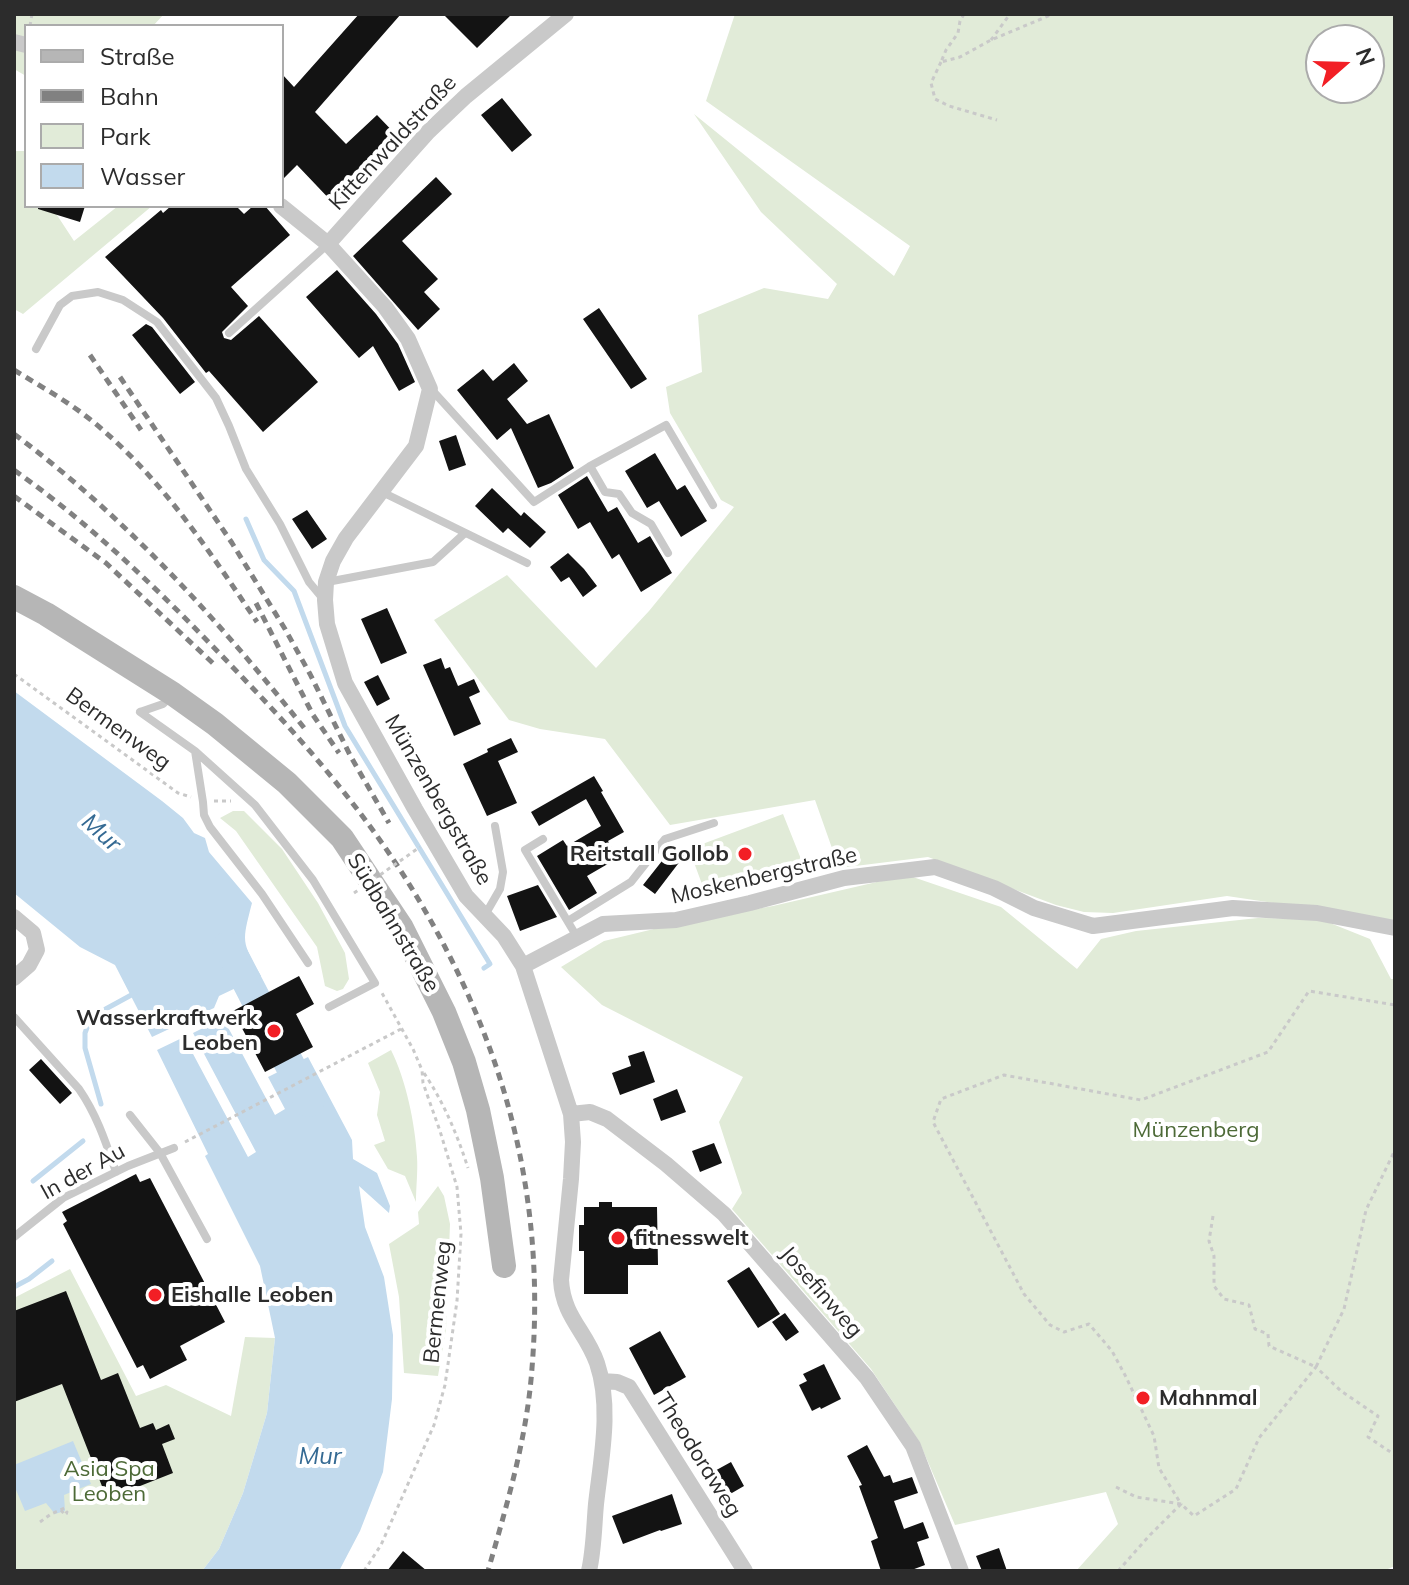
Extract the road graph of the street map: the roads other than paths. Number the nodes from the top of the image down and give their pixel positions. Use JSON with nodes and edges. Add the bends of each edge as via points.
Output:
{"nodes":[{"id":1,"x":566,"y":14,"type":"edge"},
{"id":2,"x":283,"y":208,"type":"edge"},
{"id":3,"x":328,"y":244,"type":"junction"},
{"id":4,"x":229,"y":333,"type":"dead end"},
{"id":5,"x":36,"y":349,"type":"dead end"},
{"id":6,"x":430,"y":389,"type":"junction"},
{"id":7,"x":590,"y":466,"type":"junction"},
{"id":8,"x":381,"y":492,"type":"junction"},
{"id":9,"x":713,"y":505,"type":"dead end"},
{"id":10,"x":465,"y":533,"type":"junction"},
{"id":11,"x":668,"y":553,"type":"dead end"},
{"id":12,"x":527,"y":563,"type":"dead end"},
{"id":13,"x":326,"y":582,"type":"junction"},
{"id":14,"x":14,"y":597,"type":"edge"},
{"id":15,"x":325,"y":600,"type":"junction"},
{"id":16,"x":173,"y":694,"type":"junction"},
{"id":17,"x":195,"y":751,"type":"junction"},
{"id":18,"x":714,"y":823,"type":"dead end"},
{"id":19,"x":495,"y":826,"type":"dead end"},
{"id":20,"x":543,"y":839,"type":"dead end"},
{"id":21,"x":485,"y":915,"type":"junction"},
{"id":22,"x":14,"y":917,"type":"edge"},
{"id":23,"x":568,"y":921,"type":"junction"},
{"id":24,"x":1395,"y":928,"type":"edge"},
{"id":25,"x":577,"y":937,"type":"junction"},
{"id":26,"x":308,"y":963,"type":"dead end"},
{"id":27,"x":523,"y":966,"type":"junction"},
{"id":28,"x":14,"y":978,"type":"edge"},
{"id":29,"x":333,"y":1005,"type":"dead end"},
{"id":30,"x":14,"y":1017,"type":"edge"},
{"id":31,"x":571,"y":1114,"type":"junction"},
{"id":32,"x":130,"y":1115,"type":"dead end"},
{"id":33,"x":174,"y":1148,"type":"road end"},
{"id":34,"x":160,"y":1153,"type":"junction"},
{"id":35,"x":116,"y":1172,"type":"junction"},
{"id":36,"x":14,"y":1237,"type":"edge"},
{"id":37,"x":207,"y":1239,"type":"dead end"},
{"id":38,"x":504,"y":1266,"type":"dead end"},
{"id":39,"x":602,"y":1381,"type":"junction"},
{"id":40,"x":589,"y":1571,"type":"edge"},
{"id":41,"x":745,"y":1571,"type":"edge"},
{"id":42,"x":961,"y":1571,"type":"edge"}],
"edges":[{"from":1,"to":3,"type":"street","name":"Kittenwaldstraße","via":[[428,132]]},
{"from":2,"to":3,"type":"street"},
{"from":3,"to":4,"type":"lane"},
{"from":3,"to":6,"type":"street","via":[[408,339]]},
{"from":5,"to":15,"type":"lane","via":[[60,305],[72,296],[98,292],[123,300],[157,322],[216,398],[246,469],[309,582]]},
{"from":6,"to":7,"type":"lane","via":[[534,502]]},
{"from":6,"to":8,"type":"street","name":"Münzenbergstraße","via":[[416,446]]},
{"from":7,"to":9,"type":"lane","via":[[666,425]]},
{"from":7,"to":11,"type":"lane","via":[[605,492],[619,494],[632,513],[651,524]]},
{"from":8,"to":10,"type":"lane"},
{"from":8,"to":13,"type":"street","name":"Münzenbergstraße","via":[[346,538]]},
{"from":10,"to":12,"type":"lane"},
{"from":10,"to":13,"type":"lane","via":[[433,562]]},
{"from":13,"to":15,"type":"street","name":"Münzenbergstraße"},
{"from":14,"to":16,"type":"main road","name":"Südbahnstraße"},
{"from":15,"to":21,"type":"street","name":"Münzenbergstraße","via":[[345,683],[466,896]]},
{"from":16,"to":17,"type":"lane","via":[[140,712]]},
{"from":16,"to":38,"type":"main road","name":"Südbahnstraße","via":[[275,773],[342,838],[402,928],[464,1062],[498,1210]]},
{"from":17,"to":26,"type":"lane","via":[[210,827]]},
{"from":17,"to":29,"type":"lane","via":[[255,805],[313,880],[375,983]]},
{"from":18,"to":23,"type":"lane","via":[[665,839],[631,882]]},
{"from":19,"to":21,"type":"lane","via":[[503,872]]},
{"from":20,"to":23,"type":"lane","via":[[525,850]]},
{"from":21,"to":27,"type":"street","name":"Münzenbergstraße"},
{"from":22,"to":28,"type":"street","via":[[33,933],[37,950]]},
{"from":23,"to":25,"type":"lane"},
{"from":24,"to":25,"type":"street","name":"Moskenbergstraße","via":[[1317,913],[1233,908],[1093,926],[935,867],[844,878],[676,920],[603,924]]},
{"from":25,"to":27,"type":"street","name":"Moskenbergstraße"},
{"from":27,"to":31,"type":"street","name":"Münzenbergstraße"},
{"from":30,"to":35,"type":"lane","via":[[88,1102]]},
{"from":31,"to":39,"type":"street","name":"Münzenbergstraße","via":[[562,1294]]},
{"from":31,"to":42,"type":"street","name":"Josefinweg","via":[[590,1112],[607,1119],[724,1214],[867,1378],[913,1446]]},
{"from":32,"to":34,"type":"lane"},
{"from":33,"to":34,"type":"lane","name":"In der Au"},
{"from":34,"to":35,"type":"lane","name":"In der Au"},
{"from":34,"to":37,"type":"lane"},
{"from":35,"to":36,"type":"lane","name":"In der Au","via":[[63,1198]]},
{"from":39,"to":40,"type":"street","name":"Münzenbergstraße","via":[[604,1420]]},
{"from":39,"to":41,"type":"street","name":"Theodoraweg","via":[[629,1387]]}]}
